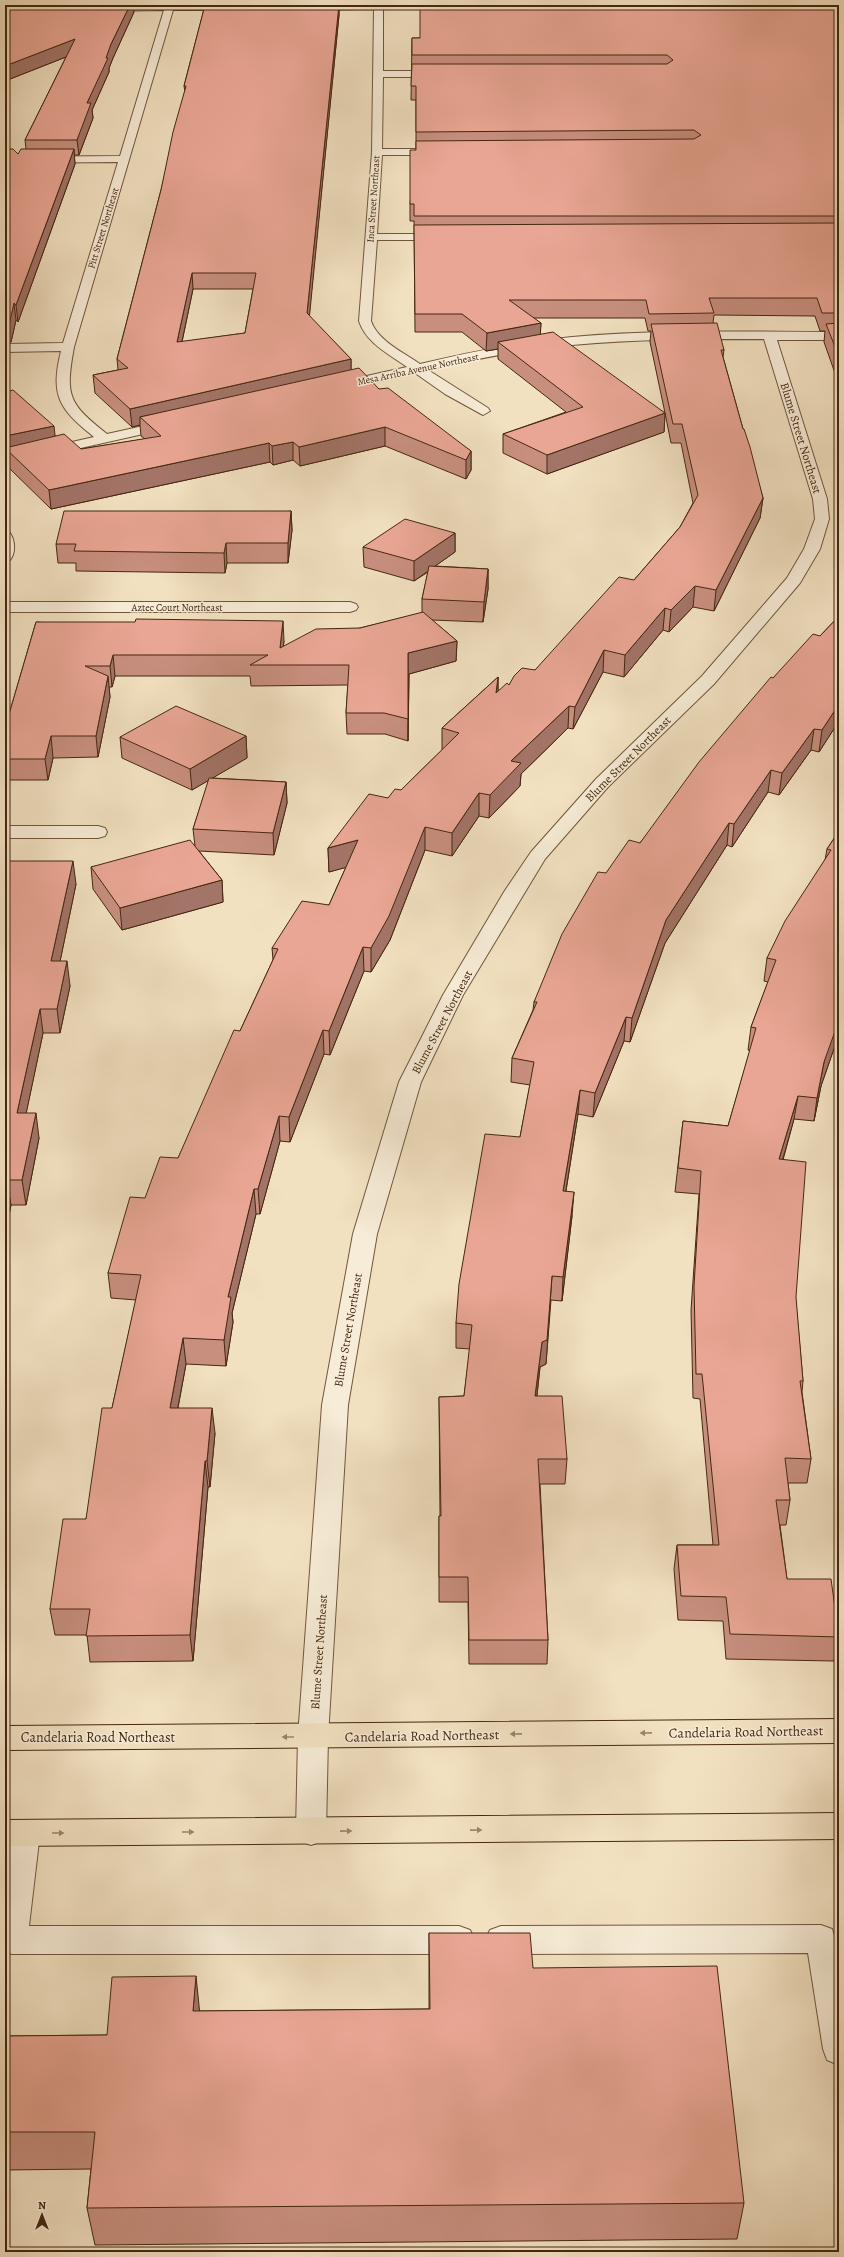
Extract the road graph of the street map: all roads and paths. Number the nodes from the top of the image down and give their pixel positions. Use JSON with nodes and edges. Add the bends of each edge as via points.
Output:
{"nodes":[{"id":1,"x":170,"y":6,"type":"edge"},
{"id":2,"x":302,"y":6,"type":"edge"},
{"id":3,"x":379,"y":6,"type":"edge"},
{"id":4,"x":459,"y":6,"type":"edge"},
{"id":5,"x":799,"y":6,"type":"edge"},
{"id":6,"x":839,"y":6,"type":"edge"},
{"id":7,"x":241,"y":7,"type":"edge"},
{"id":8,"x":91,"y":8,"type":"edge"},
{"id":9,"x":377,"y":74,"type":"junction"},
{"id":10,"x":451,"y":74,"type":"edge"},
{"id":11,"x":377,"y":152,"type":"junction"},
{"id":12,"x":449,"y":152,"type":"edge"},
{"id":13,"x":124,"y":159,"type":"junction"},
{"id":14,"x":5,"y":160,"type":"edge"},
{"id":15,"x":371,"y":237,"type":"junction"},
{"id":16,"x":456,"y":237,"type":"edge"},
{"id":17,"x":769,"y":336,"type":"junction"},
{"id":18,"x":839,"y":336,"type":"edge"},
{"id":19,"x":68,"y":347,"type":"junction"},
{"id":20,"x":5,"y":348,"type":"edge"},
{"id":21,"x":417,"y":368,"type":"junction"},
{"id":22,"x":326,"y":389,"type":"edge"},
{"id":23,"x":483,"y":411,"type":"dead end"},
{"id":24,"x":181,"y":422,"type":"edge"},
{"id":25,"x":105,"y":439,"type":"junction"},
{"id":26,"x":5,"y":461,"type":"edge"},
{"id":27,"x":5,"y":536,"type":"edge"},
{"id":28,"x":5,"y":557,"type":"edge"},
{"id":29,"x":5,"y":607,"type":"edge"},
{"id":30,"x":350,"y":607,"type":"dead end"},
{"id":31,"x":5,"y":832,"type":"edge"},
{"id":32,"x":98,"y":832,"type":"dead end"},
{"id":33,"x":839,"y":1731,"type":"edge"},
{"id":34,"x":313,"y":1737,"type":"junction"},
{"id":35,"x":5,"y":1738,"type":"edge"},
{"id":36,"x":839,"y":1826,"type":"edge"},
{"id":37,"x":311,"y":1832,"type":"junction"},
{"id":38,"x":15,"y":1833,"type":"edge"},
{"id":39,"x":8,"y":1944,"type":"edge"},
{"id":40,"x":839,"y":2049,"type":"edge"}],
"edges":[{"from":1,"to":7,"type":"street"},
{"from":1,"to":8,"type":"street"},
{"from":1,"to":13,"type":"street","name":"Pitt Street Northeast"},
{"from":2,"to":3,"type":"street"},
{"from":3,"to":4,"type":"street"},
{"from":3,"to":9,"type":"street","name":"Inca Street Northeast"},
{"from":5,"to":6,"type":"street"},
{"from":9,"to":10,"type":"street"},
{"from":9,"to":11,"type":"street","name":"Inca Street Northeast"},
{"from":11,"to":12,"type":"street"},
{"from":11,"to":15,"type":"street","name":"Inca Street Northeast"},
{"from":13,"to":14,"type":"street"},
{"from":13,"to":19,"type":"street","name":"Pitt Street Northeast"},
{"from":15,"to":16,"type":"street"},
{"from":15,"to":21,"type":"street","name":"Inca Street Northeast","via":[[365,321],[368,330],[376,339]]},
{"from":17,"to":18,"type":"street","name":"Mesa Arriba Avenue Northeast"},
{"from":17,"to":21,"type":"street","name":"Mesa Arriba Avenue Northeast","via":[[677,335],[571,341]]},
{"from":17,"to":34,"type":"street","name":"Blume Street Northeast","via":[[820,499],[822,519],[812,549],[794,580],[738,648],[602,783],[538,856],[453,995],[410,1082],[365,1234],[335,1405]]},
{"from":19,"to":20,"type":"street"},
{"from":19,"to":25,"type":"street","name":"Pitt Street Northeast","via":[[62,383],[66,399],[76,415]]},
{"from":21,"to":22,"type":"street","name":"Mesa Arriba Avenue Northeast"},
{"from":21,"to":23,"type":"street","name":"Inca Street Northeast"},
{"from":24,"to":25,"type":"street"},
{"from":25,"to":26,"type":"street"},
{"from":27,"to":28,"type":"street"},
{"from":29,"to":30,"type":"street","name":"Aztec Court Northeast"},
{"from":31,"to":32,"type":"street"},
{"from":33,"to":34,"type":"main road","name":"Candelaria Road Northeast","one_way":true},
{"from":34,"to":35,"type":"main road","name":"Candelaria Road Northeast","one_way":true},
{"from":34,"to":37,"type":"street","name":"Blume Street Northeast"},
{"from":37,"to":36,"type":"main road","one_way":true},
{"from":38,"to":37,"type":"main road","one_way":true},
{"from":38,"to":39,"type":"street"},
{"from":39,"to":40,"type":"street","via":[[821,1939]]}]}
